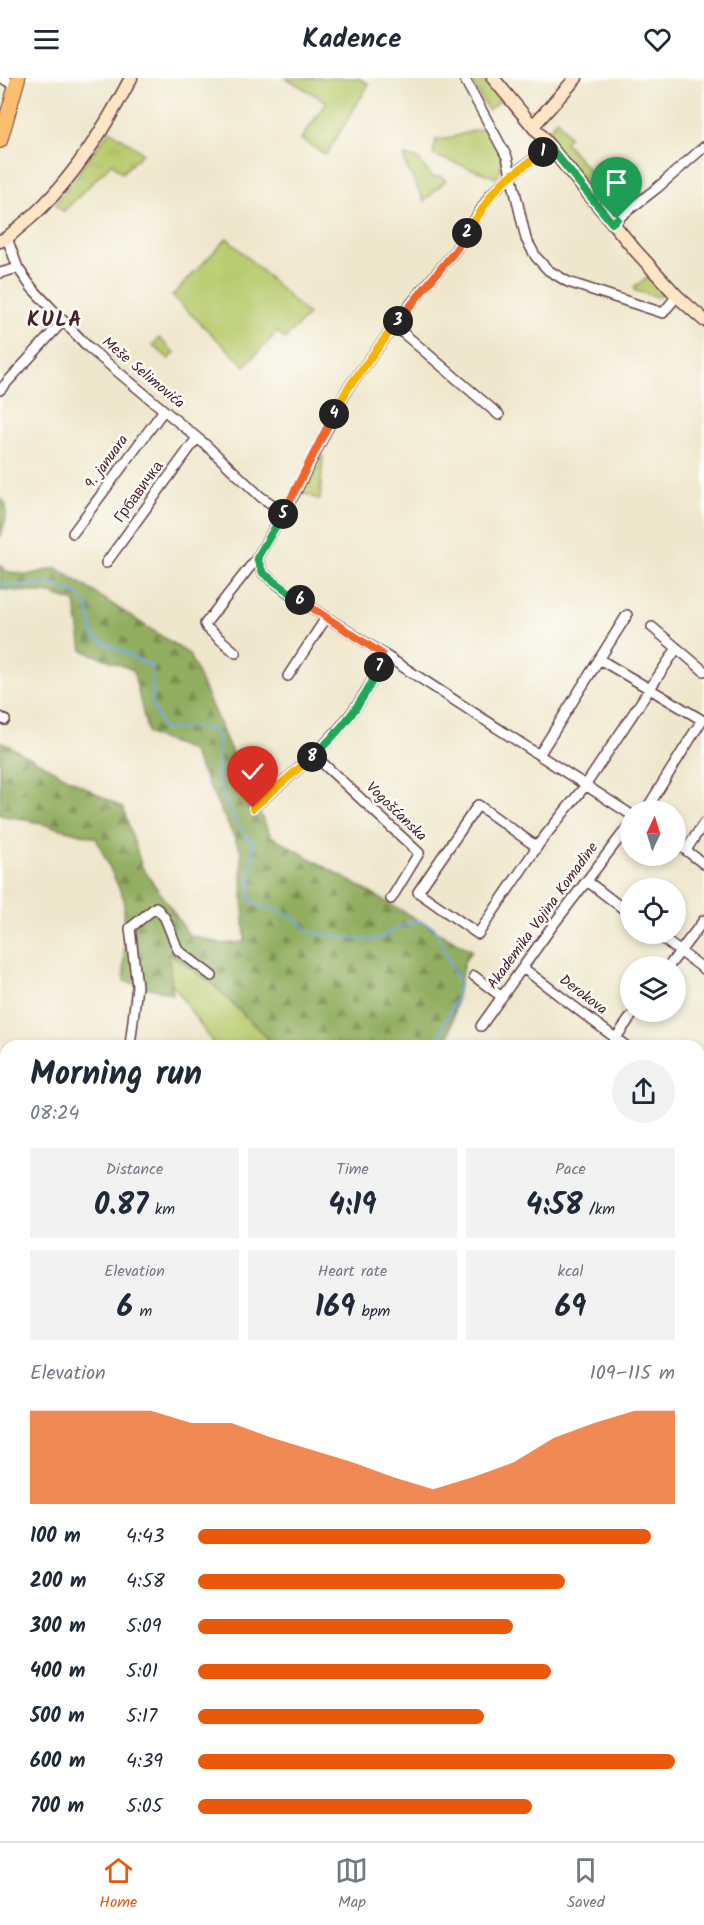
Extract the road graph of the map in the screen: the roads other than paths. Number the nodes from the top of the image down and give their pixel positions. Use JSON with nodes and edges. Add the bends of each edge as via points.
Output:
{"nodes":[{"id":1,"x":2,"y":78,"type":"edge"},
{"id":2,"x":131,"y":78,"type":"edge"},
{"id":3,"x":464,"y":78,"type":"edge"},
{"id":4,"x":493,"y":78,"type":"edge"},
{"id":5,"x":576,"y":78,"type":"edge"},
{"id":6,"x":17,"y":82,"type":"edge"},
{"id":7,"x":533,"y":126,"type":"junction"},
{"id":8,"x":0,"y":141,"type":"edge"},
{"id":9,"x":550,"y":147,"type":"junction"},
{"id":10,"x":704,"y":147,"type":"edge"},
{"id":11,"x":511,"y":175,"type":"junction"},
{"id":12,"x":612,"y":223,"type":"junction"},
{"id":13,"x":2,"y":238,"type":"edge"},
{"id":14,"x":18,"y":268,"type":"junction"},
{"id":15,"x":0,"y":273,"type":"edge"},
{"id":16,"x":677,"y":296,"type":"junction"},
{"id":17,"x":701,"y":313,"type":"edge"},
{"id":18,"x":63,"y":321,"type":"junction"},
{"id":19,"x":395,"y":326,"type":"junction"},
{"id":20,"x":0,"y":390,"type":"edge"},
{"id":21,"x":164,"y":410,"type":"junction"},
{"id":22,"x":500,"y":415,"type":"dead end"},
{"id":23,"x":197,"y":438,"type":"junction"},
{"id":24,"x":284,"y":512,"type":"junction"},
{"id":25,"x":73,"y":533,"type":"dead end"},
{"id":26,"x":257,"y":558,"type":"junction"},
{"id":27,"x":106,"y":563,"type":"dead end"},
{"id":28,"x":627,"y":615,"type":"dead end"},
{"id":29,"x":326,"y":618,"type":"junction"},
{"id":30,"x":652,"y":627,"type":"dead end"},
{"id":31,"x":676,"y":648,"type":"junction"},
{"id":32,"x":236,"y":653,"type":"dead end"},
{"id":33,"x":382,"y":654,"type":"junction"},
{"id":34,"x":599,"y":659,"type":"junction"},
{"id":35,"x":704,"y":671,"type":"edge"},
{"id":36,"x":288,"y":676,"type":"dead end"},
{"id":37,"x":649,"y":687,"type":"junction"},
{"id":38,"x":314,"y":755,"type":"junction"},
{"id":39,"x":539,"y":755,"type":"junction"},
{"id":40,"x":585,"y":786,"type":"junction"},
{"id":41,"x":652,"y":800,"type":"edge"},
{"id":42,"x":253,"y":808,"type":"dead end"},
{"id":43,"x":620,"y":808,"type":"edge"},
{"id":44,"x":704,"y":823,"type":"edge"},
{"id":45,"x":620,"y":837,"type":"edge"},
{"id":46,"x":537,"y":847,"type":"junction"},
{"id":47,"x":686,"y":850,"type":"joint"},
{"id":48,"x":704,"y":864,"type":"edge"},
{"id":49,"x":586,"y":881,"type":"junction"},
{"id":50,"x":391,"y":898,"type":"dead end"},
{"id":51,"x":620,"y":906,"type":"edge"},
{"id":52,"x":704,"y":920,"type":"edge"},
{"id":53,"x":669,"y":944,"type":"edge"},
{"id":54,"x":680,"y":952,"type":"junction"},
{"id":55,"x":677,"y":956,"type":"edge"},
{"id":56,"x":523,"y":968,"type":"junction"},
{"id":57,"x":704,"y":969,"type":"edge"},
{"id":58,"x":212,"y":976,"type":"dead end"},
{"id":59,"x":474,"y":976,"type":"dead end"},
{"id":60,"x":502,"y":997,"type":"junction"},
{"id":61,"x":627,"y":1022,"type":"edge"},
{"id":62,"x":481,"y":1026,"type":"dead end"},
{"id":63,"x":131,"y":1040,"type":"edge"},
{"id":64,"x":611,"y":1040,"type":"edge"},
{"id":65,"x":614,"y":1040,"type":"edge"}],
"edges":[{"from":1,"to":6,"type":"street"},
{"from":2,"to":13,"type":"street","via":[[110,120],[66,179],[40,209]]},
{"from":3,"to":11,"type":"street","via":[[507,157]]},
{"from":4,"to":7,"type":"street"},
{"from":5,"to":7,"type":"street"},
{"from":6,"to":8,"type":"main road"},
{"from":7,"to":9,"type":"street"},
{"from":9,"to":11,"type":"street"},
{"from":9,"to":12,"type":"street"},
{"from":10,"to":12,"type":"street"},
{"from":11,"to":16,"type":"street","via":[[527,243],[549,270],[575,285],[663,313]]},
{"from":11,"to":19,"type":"street","via":[[492,194],[455,251]]},
{"from":12,"to":16,"type":"street"},
{"from":13,"to":14,"type":"street","name":"Meše Selimovića"},
{"from":14,"to":15,"type":"street"},
{"from":14,"to":18,"type":"street","name":"Meše Selimovića"},
{"from":16,"to":17,"type":"street"},
{"from":18,"to":20,"type":"street"},
{"from":18,"to":21,"type":"street","name":"Meše Selimovića"},
{"from":19,"to":22,"type":"street"},
{"from":19,"to":24,"type":"street","via":[[344,395]]},
{"from":21,"to":23,"type":"street","name":"Meše Selimovića"},
{"from":21,"to":25,"type":"street","name":"9. januara"},
{"from":23,"to":24,"type":"street","name":"Meše Selimovića","via":[[261,497]]},
{"from":23,"to":27,"type":"street","name":"Грбавичка"},
{"from":24,"to":26,"type":"street"},
{"from":26,"to":29,"type":"street","via":[[263,573]]},
{"from":26,"to":32,"type":"street","via":[[205,624]]},
{"from":28,"to":34,"type":"street"},
{"from":29,"to":33,"type":"street"},
{"from":29,"to":36,"type":"street"},
{"from":30,"to":31,"type":"street"},
{"from":31,"to":35,"type":"street"},
{"from":31,"to":37,"type":"street"},
{"from":33,"to":38,"type":"street","via":[[379,669],[362,699]]},
{"from":33,"to":39,"type":"street"},
{"from":34,"to":37,"type":"street"},
{"from":34,"to":39,"type":"street"},
{"from":37,"to":40,"type":"street"},
{"from":37,"to":41,"type":"street","via":[[702,720]]},
{"from":38,"to":42,"type":"street"},
{"from":38,"to":50,"type":"street","name":"Vogošćanska","via":[[419,853]]},
{"from":39,"to":40,"type":"street"},
{"from":40,"to":43,"type":"street"},
{"from":40,"to":46,"type":"street"},
{"from":44,"to":47,"type":"street"},
{"from":45,"to":49,"type":"street","name":"Akademika Vojina Komadine"},
{"from":46,"to":46,"type":"street","via":[[478,934],[418,892],[478,805]]},
{"from":47,"to":48,"type":"street"},
{"from":49,"to":51,"type":"street"},
{"from":49,"to":56,"type":"street","name":"Akademika Vojina Komadine"},
{"from":52,"to":54,"type":"street"},
{"from":53,"to":54,"type":"street"},
{"from":54,"to":55,"type":"street"},
{"from":54,"to":57,"type":"street"},
{"from":56,"to":60,"type":"street","name":"Akademika Vojina Komadine"},
{"from":56,"to":64,"type":"street","name":"Derokova"},
{"from":58,"to":63,"type":"street","via":[[178,950],[165,918],[156,907],[130,928],[137,986]]},
{"from":59,"to":60,"type":"street"},
{"from":60,"to":62,"type":"street","name":"Akademika Vojina Komadine"},
{"from":61,"to":65,"type":"street"}]}
